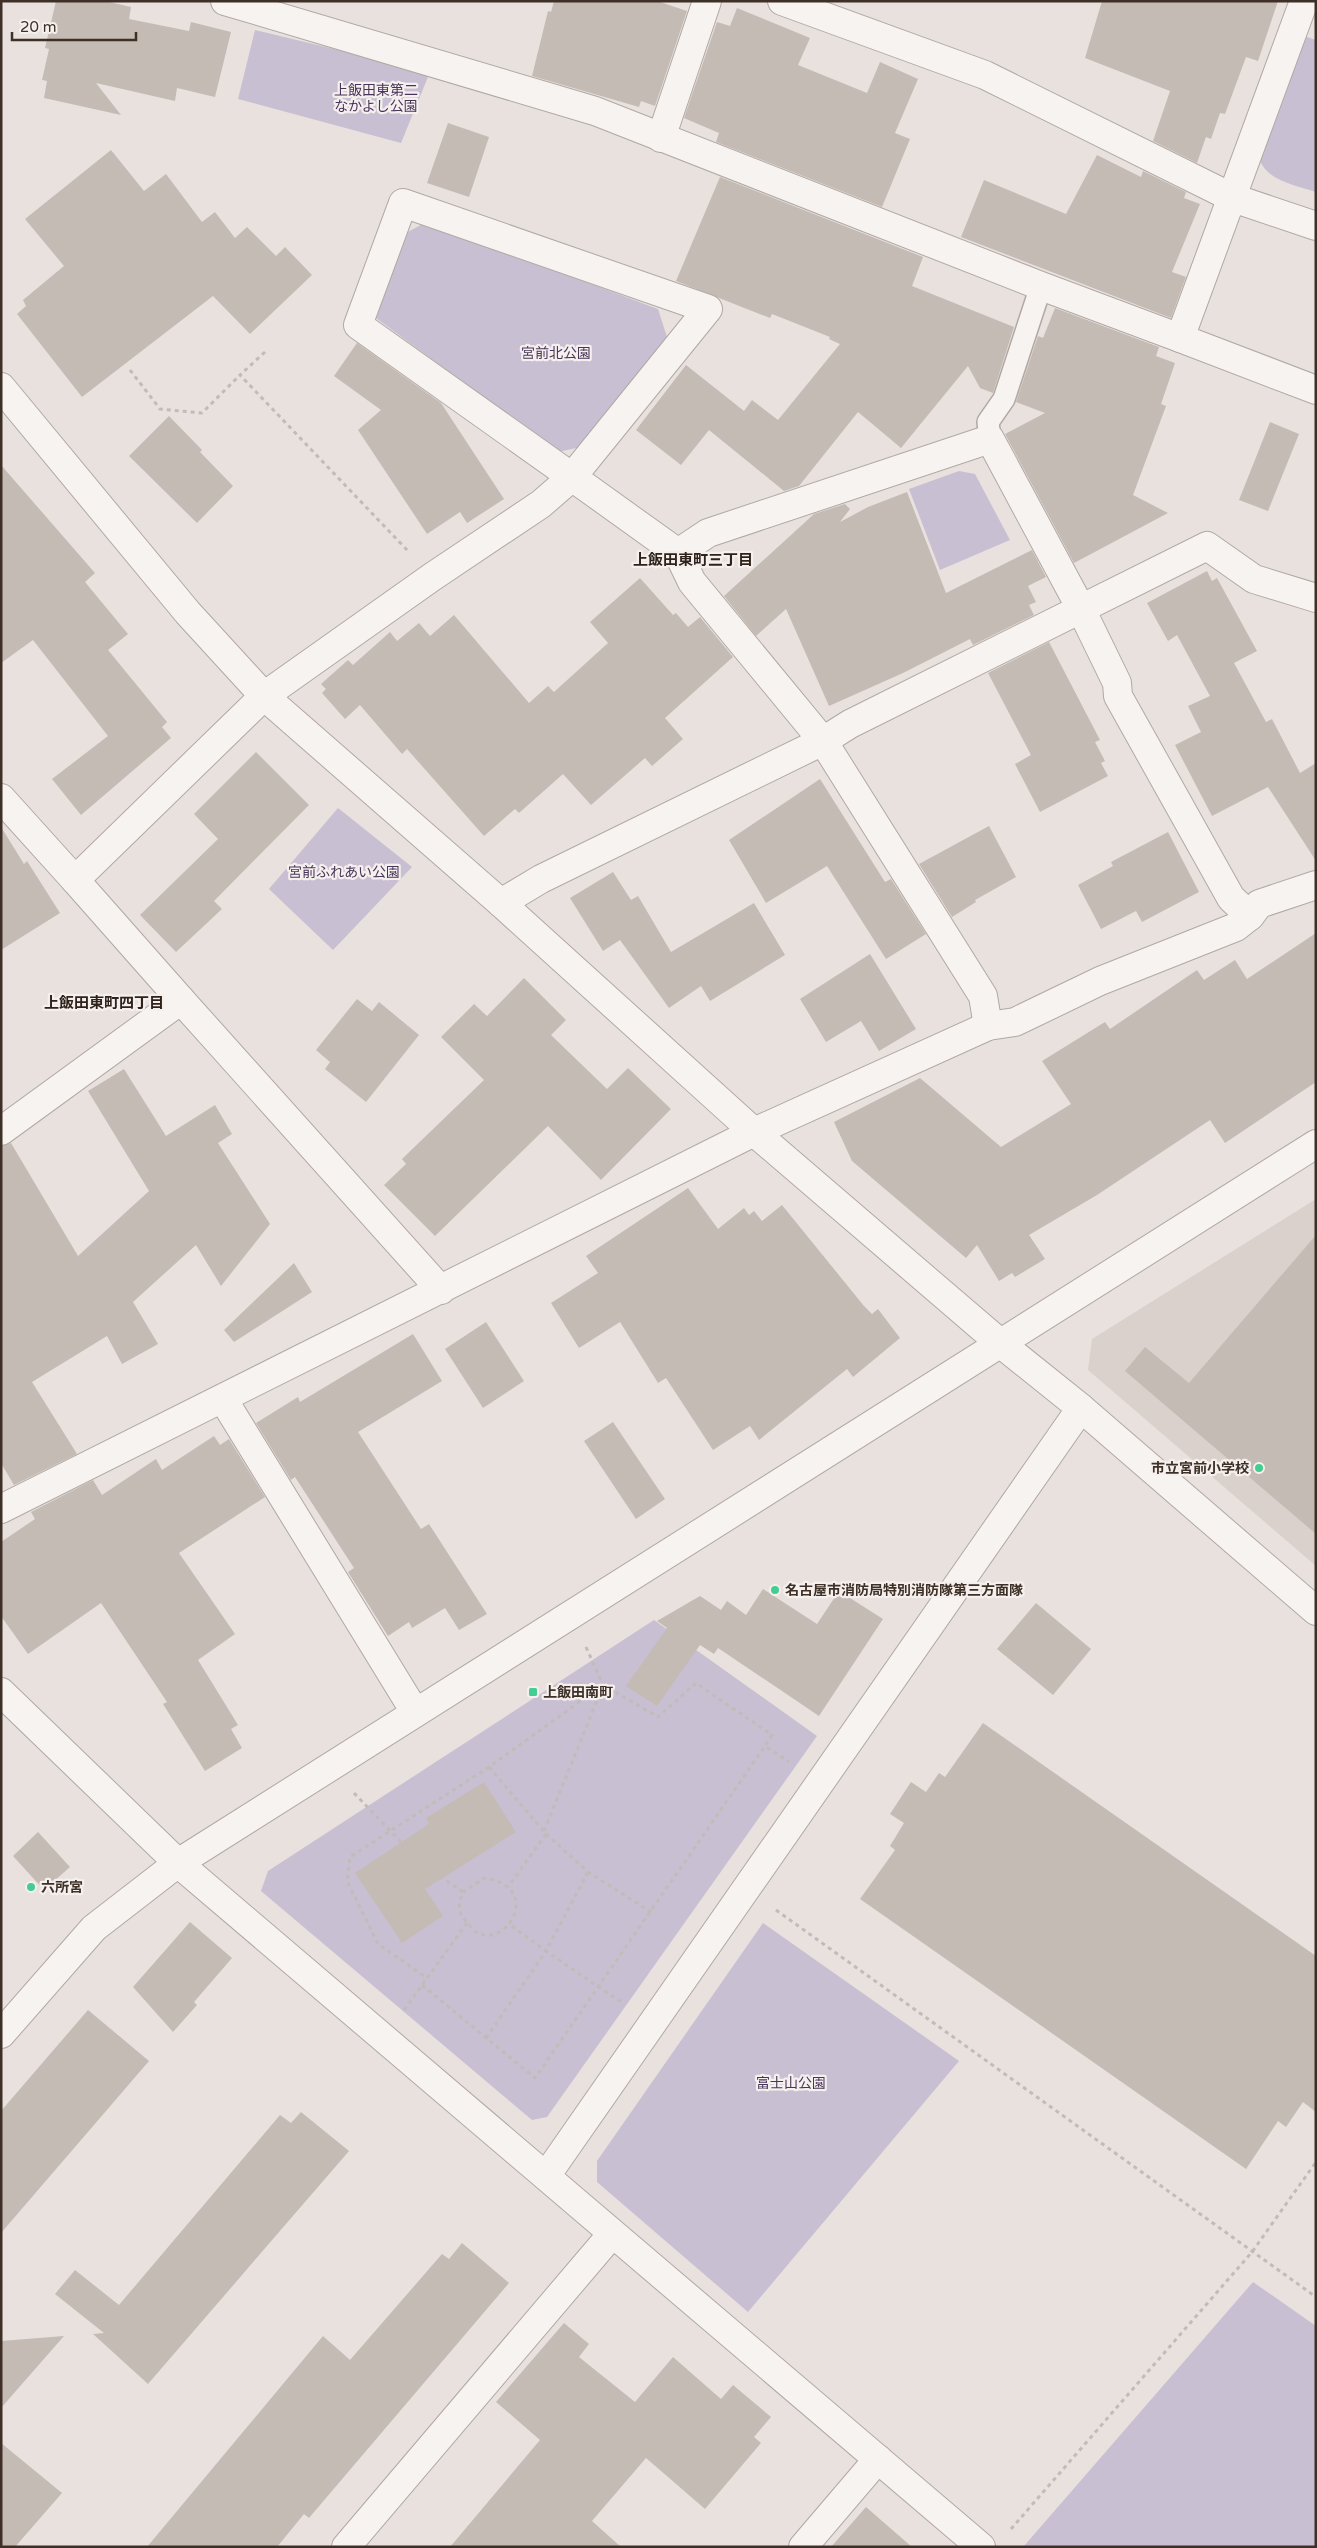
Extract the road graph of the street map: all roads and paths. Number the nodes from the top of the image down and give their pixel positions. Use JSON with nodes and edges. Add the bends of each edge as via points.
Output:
{"nodes":[{"id":1,"x":225,"y":1,"type":"edge"},
{"id":2,"x":707,"y":1,"type":"edge"},
{"id":3,"x":782,"y":1,"type":"edge"},
{"id":4,"x":1306,"y":16,"type":"edge"},
{"id":5,"x":661,"y":138,"type":"junction"},
{"id":6,"x":1234,"y":198,"type":"junction"},
{"id":7,"x":1316,"y":226,"type":"edge"},
{"id":8,"x":1041,"y":286,"type":"junction"},
{"id":9,"x":1180,"y":338,"type":"junction"},
{"id":10,"x":265,"y":352,"type":"dead end"},
{"id":11,"x":130,"y":370,"type":"dead end"},
{"id":12,"x":240,"y":375,"type":"junction"},
{"id":13,"x":1,"y":386,"type":"edge"},
{"id":14,"x":1316,"y":390,"type":"edge"},
{"id":15,"x":990,"y":439,"type":"junction"},
{"id":16,"x":572,"y":477,"type":"junction"},
{"id":17,"x":678,"y":553,"type":"junction"},
{"id":18,"x":432,"y":577,"type":"junction"},
{"id":19,"x":1316,"y":598,"type":"edge"},
{"id":20,"x":1080,"y":607,"type":"junction"},
{"id":21,"x":264,"y":696,"type":"junction"},
{"id":22,"x":824,"y":741,"type":"junction"},
{"id":23,"x":1,"y":798,"type":"edge"},
{"id":24,"x":75,"y":880,"type":"junction"},
{"id":25,"x":1316,"y":885,"type":"edge"},
{"id":26,"x":501,"y":903,"type":"junction"},
{"id":27,"x":1250,"y":916,"type":"junction"},
{"id":28,"x":181,"y":1000,"type":"junction"},
{"id":29,"x":988,"y":1026,"type":"junction"},
{"id":30,"x":1,"y":1131,"type":"edge"},
{"id":31,"x":754,"y":1132,"type":"junction"},
{"id":32,"x":1316,"y":1144,"type":"edge"},
{"id":33,"x":441,"y":1290,"type":"junction"},
{"id":34,"x":1000,"y":1343,"type":"junction"},
{"id":35,"x":223,"y":1399,"type":"junction"},
{"id":36,"x":1081,"y":1408,"type":"junction"},
{"id":37,"x":1,"y":1509,"type":"edge"},
{"id":38,"x":1316,"y":1611,"type":"edge"},
{"id":39,"x":603,"y":1685,"type":"junction"},
{"id":40,"x":1,"y":1692,"type":"edge"},
{"id":41,"x":415,"y":1712,"type":"junction"},
{"id":42,"x":765,"y":1746,"type":"junction"},
{"id":43,"x":329,"y":1767,"type":"junction"},
{"id":44,"x":488,"y":1767,"type":"junction"},
{"id":45,"x":822,"y":1783,"type":"junction"},
{"id":46,"x":389,"y":1830,"type":"junction"},
{"id":47,"x":545,"y":1833,"type":"junction"},
{"id":48,"x":178,"y":1863,"type":"junction"},
{"id":49,"x":588,"y":1872,"type":"junction"},
{"id":50,"x":508,"y":1887,"type":"junction"},
{"id":51,"x":747,"y":1889,"type":"junction"},
{"id":52,"x":463,"y":1892,"type":"junction"},
{"id":53,"x":651,"y":1912,"type":"junction"},
{"id":54,"x":467,"y":1923,"type":"junction"},
{"id":55,"x":509,"y":1924,"type":"junction"},
{"id":56,"x":546,"y":1951,"type":"junction"},
{"id":57,"x":422,"y":1985,"type":"dead end"},
{"id":58,"x":599,"y":1986,"type":"junction"},
{"id":59,"x":652,"y":2024,"type":"junction"},
{"id":60,"x":1,"y":2034,"type":"edge"},
{"id":61,"x":486,"y":2038,"type":"junction"},
{"id":62,"x":1316,"y":2162,"type":"edge"},
{"id":63,"x":546,"y":2176,"type":"junction"},
{"id":64,"x":612,"y":2234,"type":"junction"},
{"id":65,"x":1252,"y":2252,"type":"junction"},
{"id":66,"x":1316,"y":2297,"type":"edge"},
{"id":67,"x":878,"y":2459,"type":"junction"},
{"id":68,"x":1008,"y":2532,"type":"dead end"},
{"id":69,"x":346,"y":2547,"type":"edge"},
{"id":70,"x":803,"y":2547,"type":"edge"},
{"id":71,"x":980,"y":2547,"type":"edge"}],
"edges":[{"from":1,"to":5,"type":"street","via":[[595,111]]},
{"from":2,"to":5,"type":"street"},
{"from":3,"to":6,"type":"street","via":[[985,75]]},
{"from":4,"to":6,"type":"street"},
{"from":5,"to":8,"type":"street"},
{"from":6,"to":7,"type":"street"},
{"from":6,"to":9,"type":"street"},
{"from":8,"to":9,"type":"street"},
{"from":8,"to":15,"type":"lane","via":[[1004,399],[988,422]]},
{"from":9,"to":14,"type":"street"},
{"from":10,"to":12,"type":"path"},
{"from":11,"to":12,"type":"path","via":[[160,409],[202,413]]},
{"from":12,"to":18,"type":"path"},
{"from":13,"to":21,"type":"street","via":[[188,613]]},
{"from":15,"to":17,"type":"street","via":[[708,533]]},
{"from":15,"to":20,"type":"street"},
{"from":16,"to":16,"type":"street","via":[[358,325],[403,203],[708,309]]},
{"from":16,"to":17,"type":"street"},
{"from":16,"to":18,"type":"street","via":[[541,504]]},
{"from":17,"to":22,"type":"street","via":[[692,582]]},
{"from":18,"to":21,"type":"street"},
{"from":19,"to":20,"type":"street","via":[[1254,579],[1207,546]]},
{"from":20,"to":22,"type":"street","via":[[850,724]]},
{"from":20,"to":27,"type":"street","via":[[1117,683],[1118,696],[1231,898]]},
{"from":21,"to":24,"type":"street"},
{"from":21,"to":26,"type":"street"},
{"from":22,"to":26,"type":"street","via":[[541,879]]},
{"from":22,"to":29,"type":"street","via":[[983,996]]},
{"from":23,"to":24,"type":"street"},
{"from":24,"to":28,"type":"street"},
{"from":25,"to":27,"type":"street","via":[[1259,904]]},
{"from":26,"to":31,"type":"street"},
{"from":27,"to":29,"type":"street","via":[[1236,927],[1100,981],[1015,1022]]},
{"from":28,"to":30,"type":"street"},
{"from":28,"to":33,"type":"street"},
{"from":29,"to":31,"type":"street"},
{"from":31,"to":33,"type":"street"},
{"from":31,"to":34,"type":"street"},
{"from":32,"to":34,"type":"street"},
{"from":33,"to":35,"type":"street"},
{"from":34,"to":36,"type":"street"},
{"from":34,"to":41,"type":"street"},
{"from":35,"to":37,"type":"street"},
{"from":35,"to":41,"type":"street"},
{"from":36,"to":38,"type":"street"},
{"from":36,"to":45,"type":"street"},
{"from":39,"to":42,"type":"path","via":[[658,1717],[696,1683],[772,1735]]},
{"from":39,"to":44,"type":"path"},
{"from":39,"to":47,"type":"path"},
{"from":40,"to":48,"type":"street"},
{"from":41,"to":43,"type":"street"},
{"from":42,"to":45,"type":"path"},
{"from":42,"to":53,"type":"path"},
{"from":43,"to":46,"type":"path"},
{"from":43,"to":48,"type":"street"},
{"from":44,"to":46,"type":"path"},
{"from":44,"to":47,"type":"path"},
{"from":45,"to":51,"type":"street"},
{"from":46,"to":52,"type":"path","via":[[423,1865]]},
{"from":46,"to":54,"type":"path","via":[[350,1857],[346,1881],[378,1944],[427,1978]]},
{"from":47,"to":49,"type":"path"},
{"from":47,"to":50,"type":"path"},
{"from":48,"to":60,"type":"street","via":[[94,1928]]},
{"from":48,"to":63,"type":"street"},
{"from":49,"to":53,"type":"path"},
{"from":49,"to":56,"type":"path"},
{"from":50,"to":52,"type":"path","via":[[498,1880],[484,1878]]},
{"from":50,"to":55,"type":"path","via":[[514,1893],[517,1909]]},
{"from":51,"to":59,"type":"street"},
{"from":51,"to":65,"type":"path"},
{"from":52,"to":54,"type":"path","via":[[460,1914]]},
{"from":53,"to":58,"type":"path"},
{"from":54,"to":55,"type":"path","via":[[476,1932],[491,1934],[508,1928]]},
{"from":55,"to":56,"type":"path"},
{"from":56,"to":58,"type":"path"},
{"from":56,"to":61,"type":"path"},
{"from":57,"to":61,"type":"path"},
{"from":58,"to":59,"type":"path"},
{"from":58,"to":61,"type":"path","via":[[535,2078]]},
{"from":59,"to":63,"type":"street"},
{"from":62,"to":65,"type":"path"},
{"from":63,"to":64,"type":"street"},
{"from":64,"to":67,"type":"street"},
{"from":64,"to":69,"type":"street"},
{"from":65,"to":66,"type":"path"},
{"from":65,"to":68,"type":"path"},
{"from":67,"to":70,"type":"street"},
{"from":67,"to":71,"type":"street"}]}
